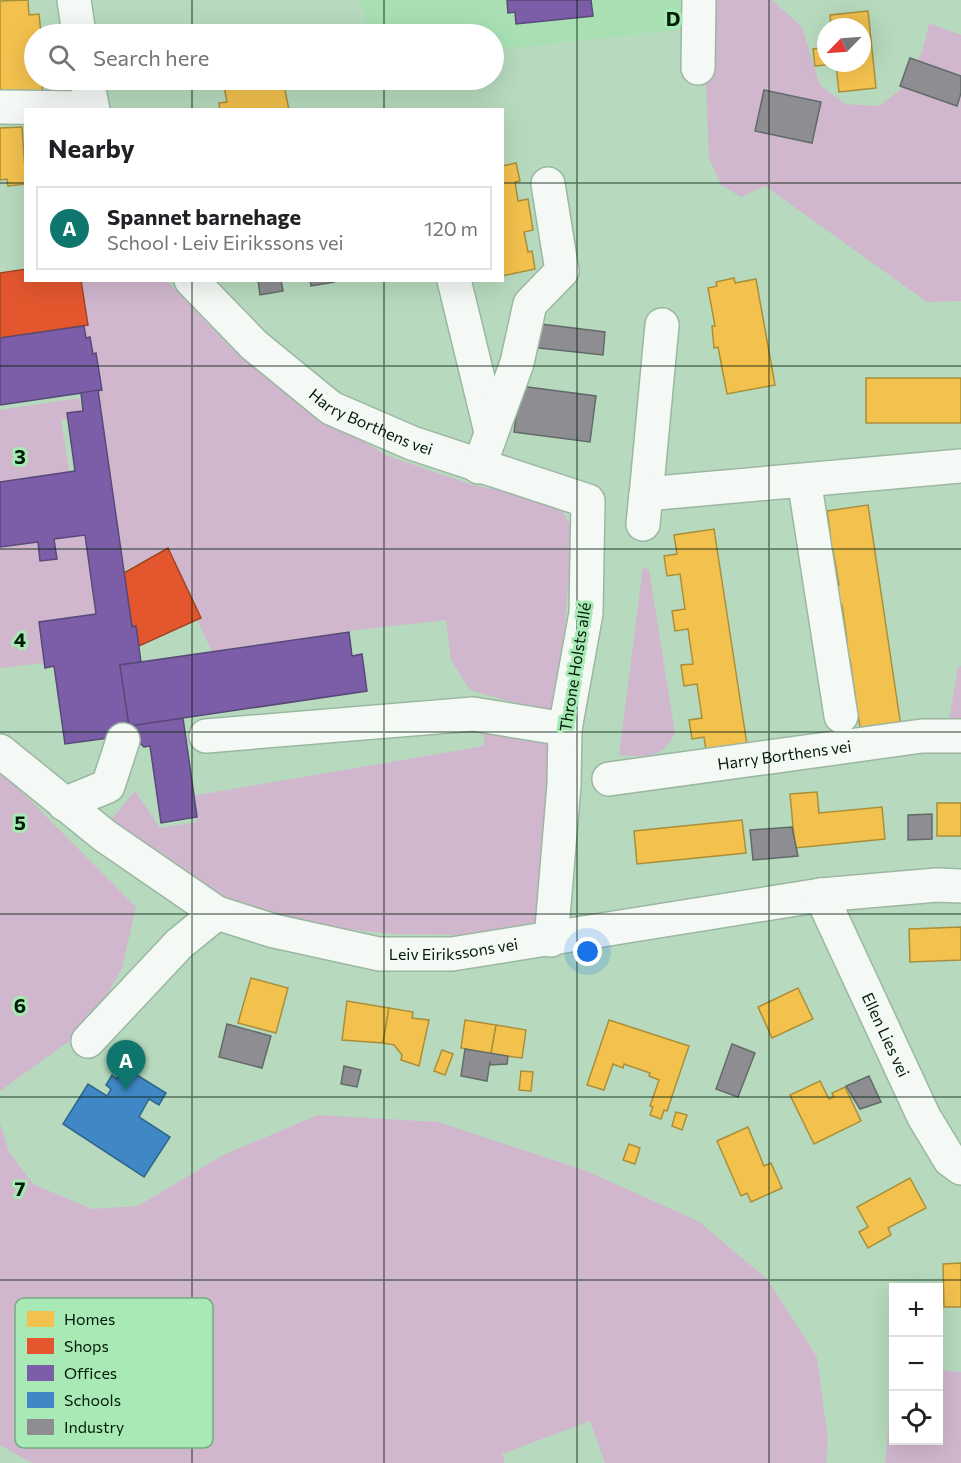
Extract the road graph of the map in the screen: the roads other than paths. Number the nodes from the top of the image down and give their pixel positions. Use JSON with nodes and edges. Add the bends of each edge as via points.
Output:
{"nodes":[{"id":1,"x":74,"y":0,"type":"edge"},
{"id":2,"x":699,"y":0,"type":"edge"},
{"id":3,"x":78,"y":24,"type":"edge"},
{"id":4,"x":698,"y":68,"type":"dead end"},
{"id":5,"x":91,"y":99,"type":"edge"},
{"id":6,"x":0,"y":107,"type":"edge"},
{"id":7,"x":548,"y":184,"type":"dead end"},
{"id":8,"x":193,"y":282,"type":"edge"},
{"id":9,"x":454,"y":282,"type":"edge"},
{"id":10,"x":662,"y":325,"type":"dead end"},
{"id":11,"x":491,"y":432,"type":"junction"},
{"id":12,"x":961,"y":466,"type":"edge"},
{"id":13,"x":479,"y":467,"type":"junction"},
{"id":14,"x":806,"y":492,"type":"dead end"},
{"id":15,"x":588,"y":501,"type":"joint"},
{"id":16,"x":841,"y":716,"type":"dead end"},
{"id":17,"x":565,"y":729,"type":"junction"},
{"id":18,"x":206,"y":736,"type":"dead end"},
{"id":19,"x":961,"y":736,"type":"edge"},
{"id":20,"x":123,"y":740,"type":"dead end"},
{"id":21,"x":0,"y":751,"type":"edge"},
{"id":22,"x":609,"y":779,"type":"dead end"},
{"id":23,"x":64,"y":804,"type":"junction"},
{"id":24,"x":961,"y":886,"type":"edge"},
{"id":25,"x":821,"y":895,"type":"junction"},
{"id":26,"x":217,"y":913,"type":"junction"},
{"id":27,"x":551,"y":940,"type":"junction"},
{"id":28,"x":88,"y":1041,"type":"dead end"},
{"id":29,"x":961,"y":1168,"type":"edge"}],
"edges":[{"from":1,"to":3,"type":"street"},
{"from":2,"to":4,"type":"street"},
{"from":5,"to":6,"type":"street"},
{"from":7,"to":11,"type":"street","via":[[562,271],[530,304],[517,363]]},
{"from":8,"to":13,"type":"street","name":"Harry Borthens vei","via":[[254,345],[331,408]]},
{"from":9,"to":11,"type":"street"},
{"from":10,"to":12,"type":"street","via":[[644,510]]},
{"from":11,"to":13,"type":"street"},
{"from":13,"to":15,"type":"street","name":"Harry Borthens vei"},
{"from":14,"to":16,"type":"street"},
{"from":15,"to":17,"type":"street","name":"Throne Holsts allé","via":[[586,613]]},
{"from":17,"to":18,"type":"street","via":[[473,714]]},
{"from":17,"to":27,"type":"street","name":"Throne Holsts allé"},
{"from":19,"to":22,"type":"street","name":"Harry Borthens vei","via":[[922,736]]},
{"from":20,"to":23,"type":"street","via":[[108,786]]},
{"from":21,"to":23,"type":"street","name":"Leiv Eirikssons vei"},
{"from":23,"to":26,"type":"street","name":"Leiv Eirikssons vei"},
{"from":24,"to":25,"type":"street","name":"Leiv Eirikssons vei"},
{"from":25,"to":27,"type":"street","name":"Leiv Eirikssons vei"},
{"from":25,"to":29,"type":"street","name":"Ellen Lies vei","via":[[924,1118],[950,1160]]},
{"from":26,"to":27,"type":"street","name":"Leiv Eirikssons vei","via":[[274,931],[379,954],[452,954]]},
{"from":26,"to":28,"type":"street","via":[[179,944]]}]}
